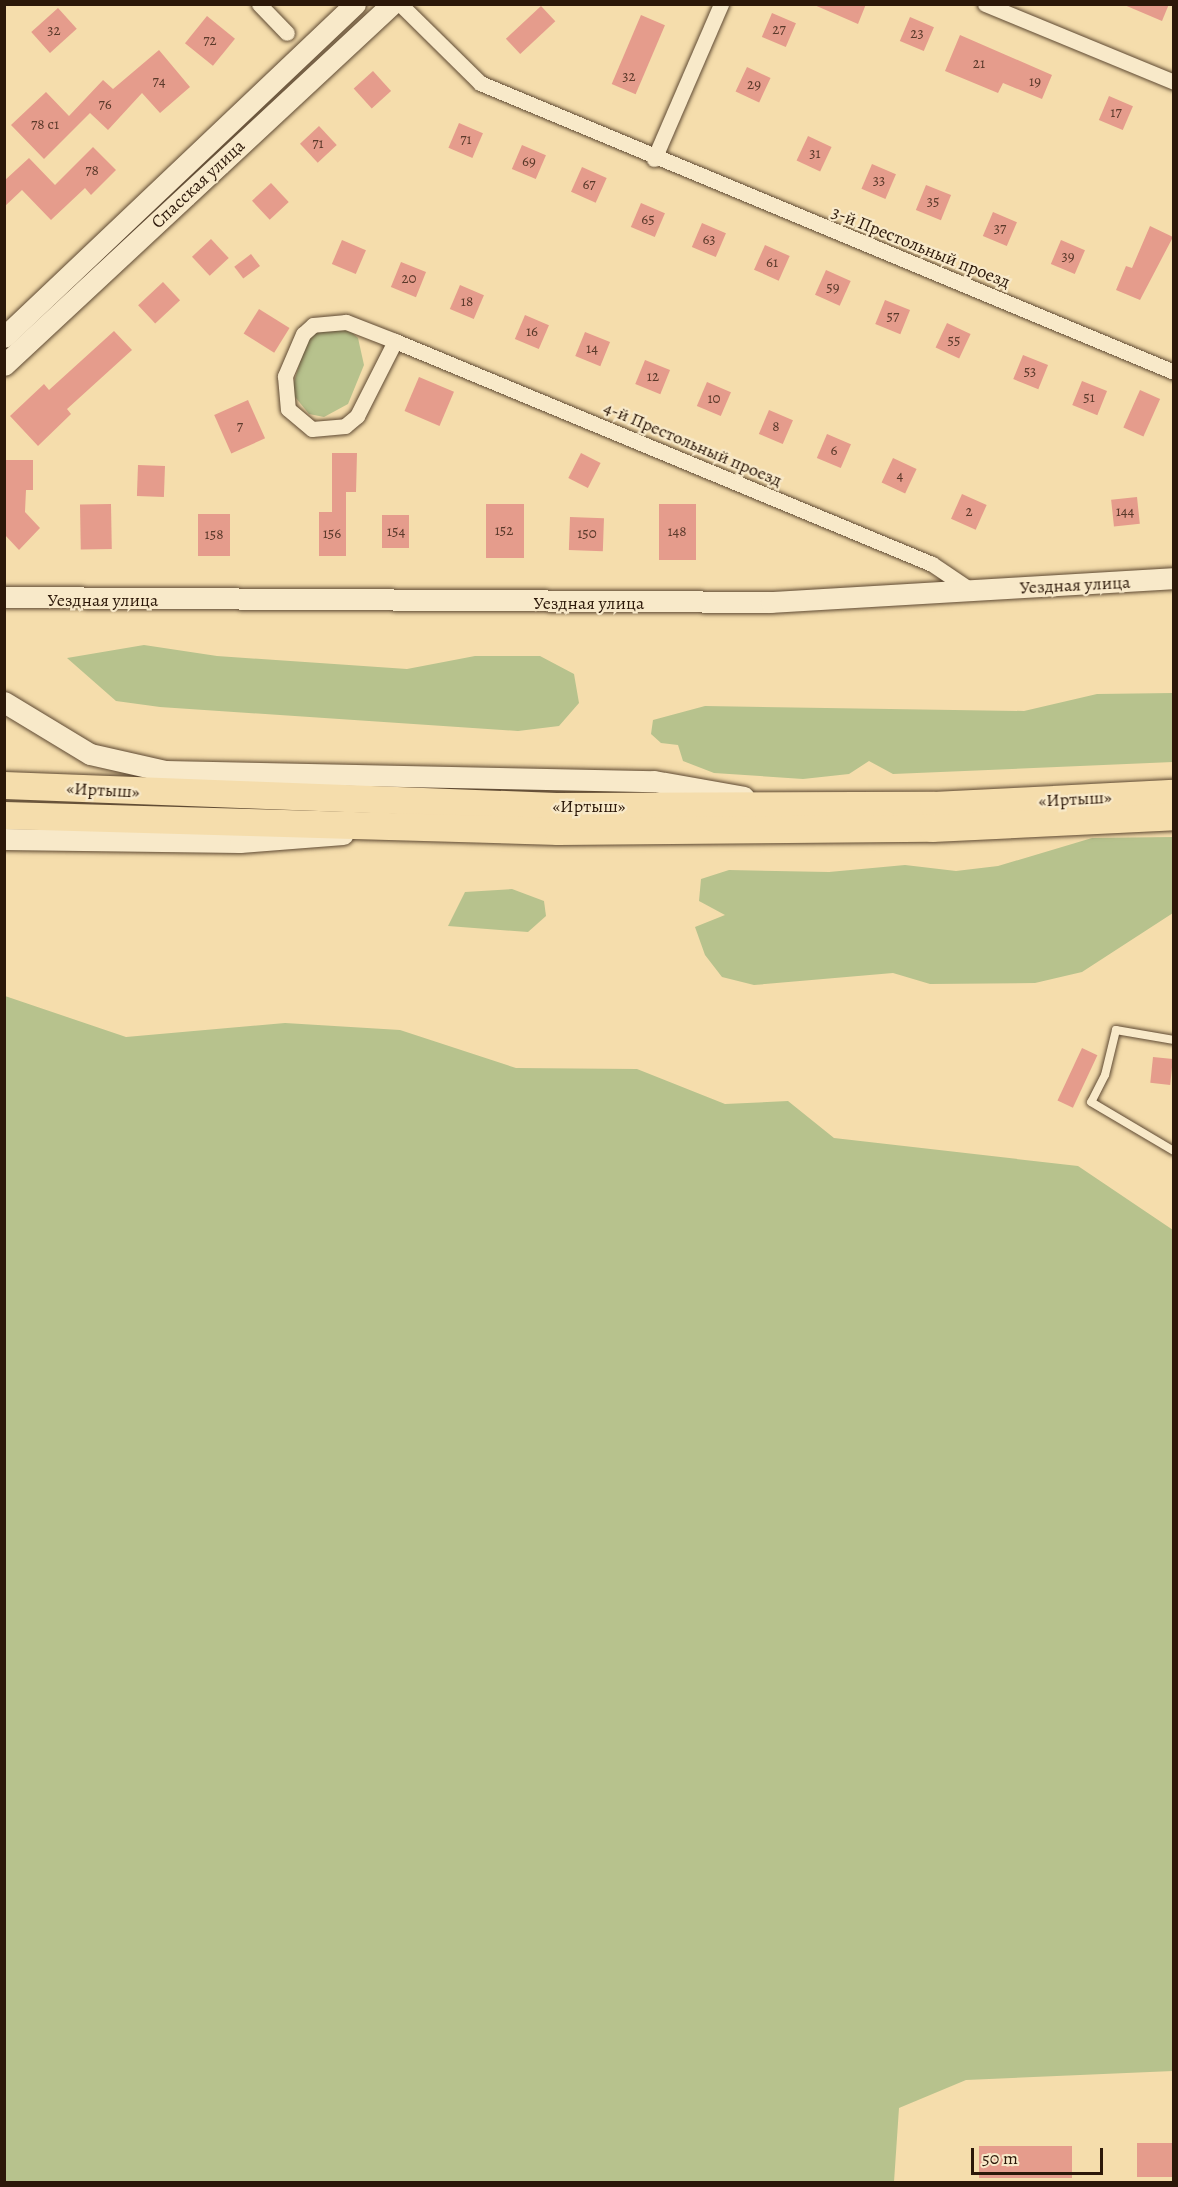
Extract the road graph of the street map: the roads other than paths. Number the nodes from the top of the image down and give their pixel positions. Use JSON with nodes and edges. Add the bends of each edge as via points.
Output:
{"nodes":[{"id":1,"x":259,"y":4,"type":"edge"},
{"id":2,"x":356,"y":4,"type":"edge"},
{"id":3,"x":392,"y":4,"type":"edge"},
{"id":4,"x":400,"y":4,"type":"edge"},
{"id":5,"x":721,"y":4,"type":"edge"},
{"id":6,"x":985,"y":4,"type":"edge"},
{"id":7,"x":287,"y":33,"type":"dead end"},
{"id":8,"x":1173,"y":82,"type":"edge"},
{"id":9,"x":654,"y":159,"type":"junction"},
{"id":10,"x":4,"y":337,"type":"edge"},
{"id":11,"x":395,"y":341,"type":"junction"},
{"id":12,"x":4,"y":365,"type":"edge"},
{"id":13,"x":1173,"y":372,"type":"edge"},
{"id":14,"x":1173,"y":578,"type":"edge"},
{"id":15,"x":972,"y":591,"type":"junction"},
{"id":16,"x":4,"y":597,"type":"edge"},
{"id":17,"x":4,"y":702,"type":"edge"},
{"id":18,"x":4,"y":785,"type":"edge"},
{"id":19,"x":1173,"y":793,"type":"edge"},
{"id":20,"x":792,"y":806,"type":"junction"},
{"id":21,"x":4,"y":815,"type":"edge"},
{"id":22,"x":1173,"y":816,"type":"edge"},
{"id":23,"x":383,"y":828,"type":"junction"},
{"id":24,"x":4,"y":839,"type":"edge"},
{"id":25,"x":1173,"y":1040,"type":"edge"},
{"id":26,"x":1173,"y":1151,"type":"edge"}],
"edges":[{"from":1,"to":7,"type":"street"},
{"from":2,"to":10,"type":"street","name":"Спасская улица"},
{"from":3,"to":12,"type":"street","name":"Спасская улица"},
{"from":4,"to":9,"type":"street","name":"3-й Престольный проезд","via":[[480,84]]},
{"from":5,"to":9,"type":"street"},
{"from":6,"to":8,"type":"street"},
{"from":9,"to":13,"type":"street","name":"3-й Престольный проезд"},
{"from":11,"to":11,"type":"street","name":"4-й Престольный проезд","via":[[346,322],[313,325],[303,334],[285,376],[288,409],[312,429],[345,426],[357,416]]},
{"from":11,"to":15,"type":"street","name":"4-й Престольный проезд","via":[[932,564]]},
{"from":14,"to":15,"type":"street","name":"Уездная улица"},
{"from":15,"to":16,"type":"street","name":"Уездная улица","via":[[620,604]]},
{"from":17,"to":20,"type":"street","via":[[90,753],[165,771],[654,781]]},
{"from":18,"to":20,"type":"highway","name":"«Иртыш»","via":[[545,805]]},
{"from":19,"to":20,"type":"highway","name":"«Иртыш»","via":[[933,806]]},
{"from":21,"to":23,"type":"highway","name":"«Иртыш»"},
{"from":22,"to":23,"type":"highway","name":"«Иртыш»","via":[[932,828]]},
{"from":23,"to":24,"type":"street","via":[[240,842]]},
{"from":25,"to":26,"type":"lane","via":[[1116,1030],[1105,1075],[1091,1102]]}]}
